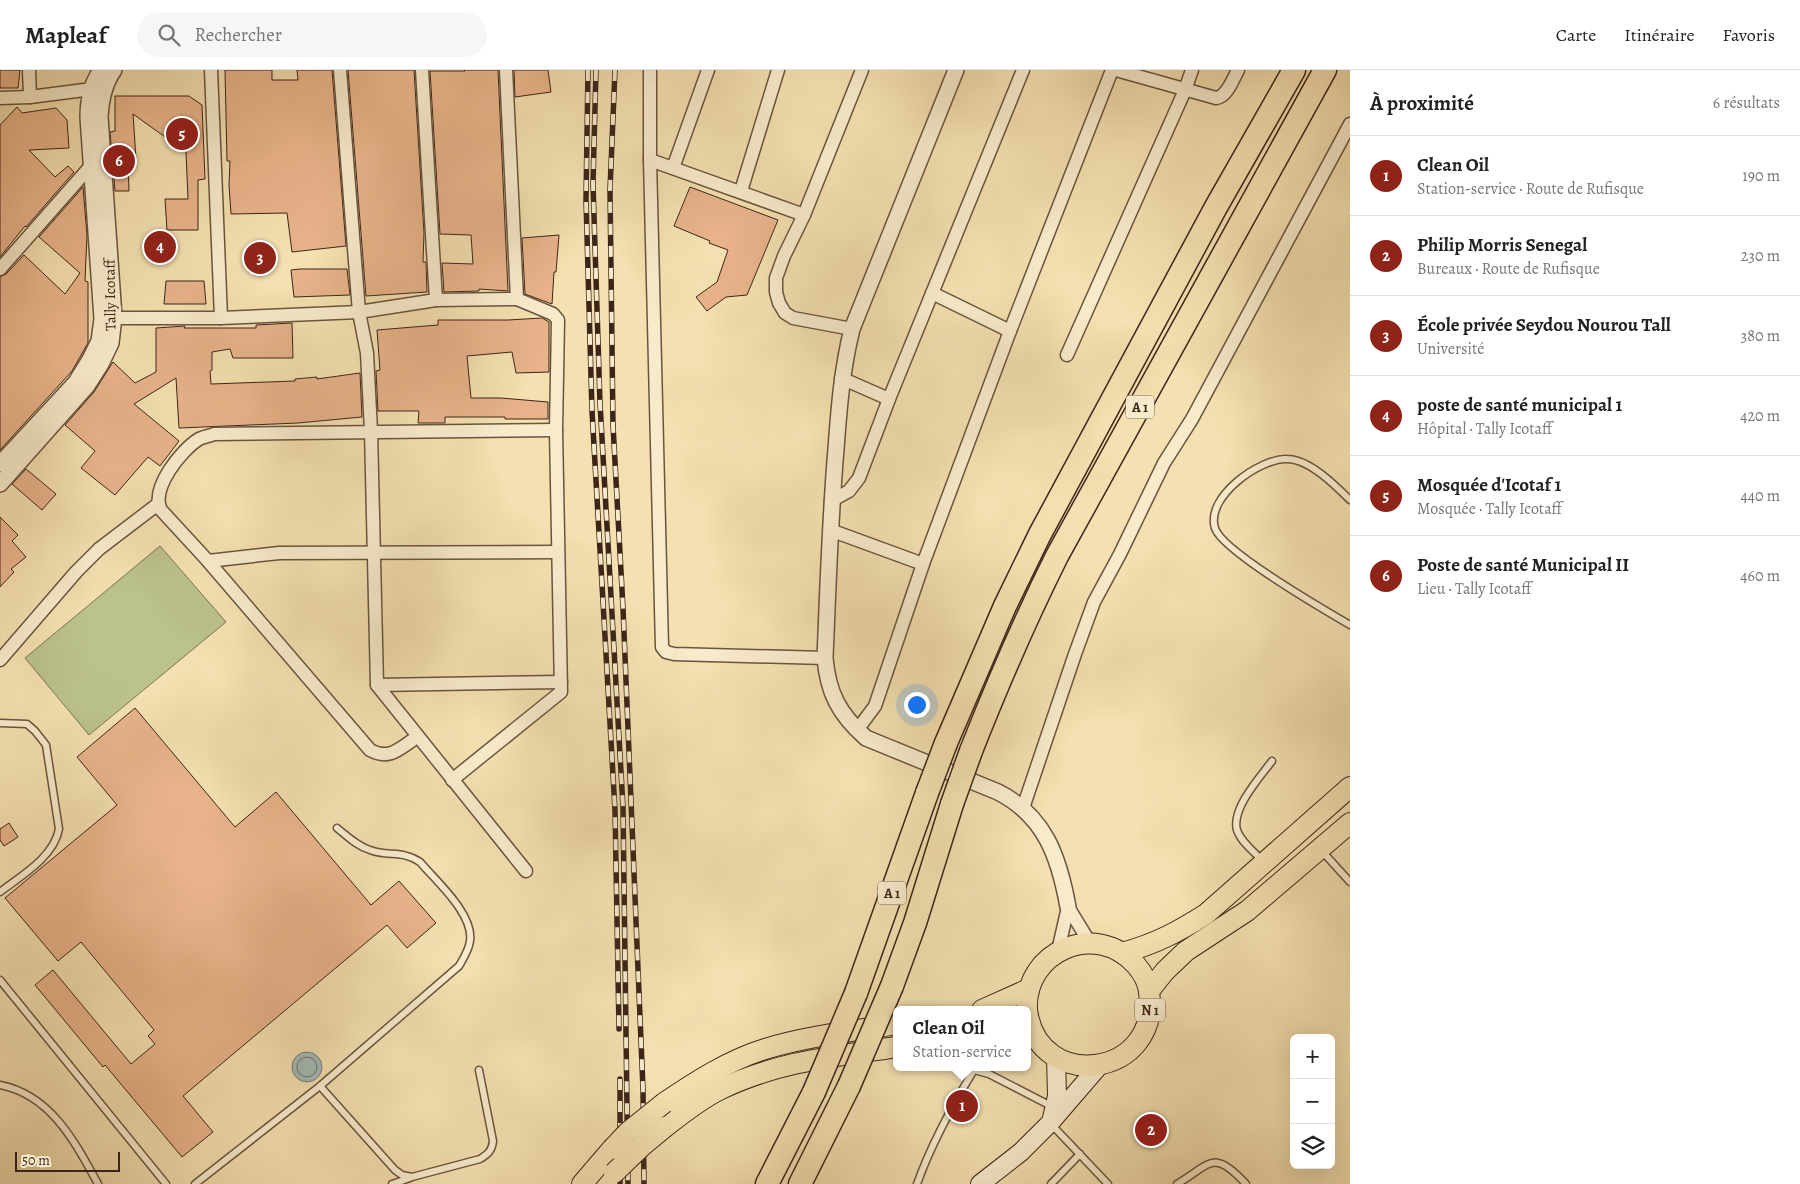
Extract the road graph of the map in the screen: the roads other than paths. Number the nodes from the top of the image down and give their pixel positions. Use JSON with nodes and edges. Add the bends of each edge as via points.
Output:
{"nodes":[{"id":1,"x":29,"y":70,"type":"edge"},
{"id":2,"x":101,"y":70,"type":"edge"},
{"id":3,"x":114,"y":70,"type":"edge"},
{"id":4,"x":211,"y":70,"type":"edge"},
{"id":5,"x":340,"y":70,"type":"edge"},
{"id":6,"x":422,"y":70,"type":"edge"},
{"id":7,"x":506,"y":70,"type":"edge"},
{"id":8,"x":650,"y":70,"type":"edge"},
{"id":9,"x":708,"y":70,"type":"edge"},
{"id":10,"x":778,"y":70,"type":"edge"},
{"id":11,"x":862,"y":70,"type":"edge"},
{"id":12,"x":956,"y":70,"type":"edge"},
{"id":13,"x":1023,"y":70,"type":"edge"},
{"id":14,"x":1112,"y":70,"type":"edge"},
{"id":15,"x":1116,"y":70,"type":"edge"},
{"id":16,"x":1192,"y":70,"type":"edge"},
{"id":17,"x":1238,"y":70,"type":"edge"},
{"id":18,"x":1294,"y":70,"type":"edge"},
{"id":19,"x":1325,"y":70,"type":"edge"},
{"id":20,"x":98,"y":90,"type":"junction"},
{"id":21,"x":1185,"y":90,"type":"junction"},
{"id":22,"x":30,"y":96,"type":"junction"},
{"id":23,"x":2,"y":101,"type":"edge"},
{"id":24,"x":1349,"y":126,"type":"edge"},
{"id":25,"x":102,"y":153,"type":"junction"},
{"id":26,"x":650,"y":160,"type":"junction"},
{"id":27,"x":91,"y":165,"type":"junction"},
{"id":28,"x":673,"y":168,"type":"junction"},
{"id":29,"x":741,"y":191,"type":"junction"},
{"id":30,"x":804,"y":215,"type":"junction"},
{"id":31,"x":0,"y":269,"type":"edge"},
{"id":32,"x":932,"y":293,"type":"junction"},
{"id":33,"x":517,"y":299,"type":"junction"},
{"id":34,"x":436,"y":300,"type":"junction"},
{"id":35,"x":359,"y":312,"type":"junction"},
{"id":36,"x":108,"y":318,"type":"junction"},
{"id":37,"x":220,"y":318,"type":"junction"},
{"id":38,"x":852,"y":329,"type":"junction"},
{"id":39,"x":1010,"y":331,"type":"junction"},
{"id":40,"x":1067,"y":355,"type":"dead end"},
{"id":41,"x":841,"y":378,"type":"junction"},
{"id":42,"x":889,"y":399,"type":"junction"},
{"id":43,"x":556,"y":430,"type":"junction"},
{"id":44,"x":371,"y":431,"type":"junction"},
{"id":45,"x":0,"y":464,"type":"edge"},
{"id":46,"x":0,"y":484,"type":"edge"},
{"id":47,"x":1350,"y":500,"type":"edge"},
{"id":48,"x":831,"y":501,"type":"junction"},
{"id":49,"x":158,"y":504,"type":"junction"},
{"id":50,"x":830,"y":530,"type":"junction"},
{"id":51,"x":374,"y":552,"type":"junction"},
{"id":52,"x":558,"y":552,"type":"junction"},
{"id":53,"x":208,"y":561,"type":"junction"},
{"id":54,"x":923,"y":564,"type":"junction"},
{"id":55,"x":1350,"y":626,"type":"edge"},
{"id":56,"x":825,"y":658,"type":"junction"},
{"id":57,"x":0,"y":660,"type":"edge"},
{"id":58,"x":561,"y":682,"type":"junction"},
{"id":59,"x":377,"y":685,"type":"junction"},
{"id":60,"x":0,"y":723,"type":"edge"},
{"id":61,"x":857,"y":730,"type":"junction"},
{"id":62,"x":417,"y":737,"type":"junction"},
{"id":63,"x":1272,"y":761,"type":"dead end"},
{"id":64,"x":452,"y":780,"type":"junction"},
{"id":65,"x":1350,"y":787,"type":"edge"},
{"id":66,"x":1023,"y":808,"type":"junction"},
{"id":67,"x":1350,"y":823,"type":"edge"},
{"id":68,"x":337,"y":828,"type":"dead end"},
{"id":69,"x":1320,"y":849,"type":"junction"},
{"id":70,"x":1265,"y":863,"type":"junction"},
{"id":71,"x":526,"y":871,"type":"dead end"},
{"id":72,"x":1350,"y":882,"type":"edge"},
{"id":73,"x":0,"y":892,"type":"edge"},
{"id":74,"x":1068,"y":907,"type":"junction"},
{"id":75,"x":1090,"y":943,"type":"junction"},
{"id":76,"x":1058,"y":951,"type":"junction"},
{"id":77,"x":1122,"y":952,"type":"junction"},
{"id":78,"x":0,"y":980,"type":"edge"},
{"id":79,"x":1029,"y":989,"type":"junction"},
{"id":80,"x":1149,"y":991,"type":"junction"},
{"id":81,"x":991,"y":1006,"type":"edge"},
{"id":82,"x":1027,"y":1006,"type":"edge"},
{"id":83,"x":893,"y":1025,"type":"edge"},
{"id":84,"x":1031,"y":1035,"type":"edge"},
{"id":85,"x":893,"y":1048,"type":"edge"},
{"id":86,"x":1056,"y":1057,"type":"junction"},
{"id":87,"x":1099,"y":1066,"type":"junction"},
{"id":88,"x":479,"y":1070,"type":"dead end"},
{"id":89,"x":972,"y":1071,"type":"edge"},
{"id":90,"x":979,"y":1071,"type":"edge"},
{"id":91,"x":0,"y":1085,"type":"edge"},
{"id":92,"x":320,"y":1086,"type":"junction"},
{"id":93,"x":1053,"y":1116,"type":"junction"},
{"id":94,"x":1080,"y":1154,"type":"junction"},
{"id":95,"x":412,"y":1177,"type":"junction"},
{"id":96,"x":610,"y":1178,"type":"edge"},
{"id":97,"x":98,"y":1184,"type":"edge"},
{"id":98,"x":166,"y":1184,"type":"edge"},
{"id":99,"x":195,"y":1184,"type":"edge"},
{"id":100,"x":392,"y":1184,"type":"edge"},
{"id":101,"x":582,"y":1184,"type":"edge"},
{"id":102,"x":767,"y":1184,"type":"edge"},
{"id":103,"x":800,"y":1184,"type":"edge"},
{"id":104,"x":917,"y":1184,"type":"edge"},
{"id":105,"x":980,"y":1184,"type":"edge"},
{"id":106,"x":1051,"y":1184,"type":"edge"},
{"id":107,"x":1108,"y":1184,"type":"edge"},
{"id":108,"x":1177,"y":1184,"type":"edge"},
{"id":109,"x":1246,"y":1184,"type":"edge"}],
"edges":[{"from":1,"to":22,"type":"street"},
{"from":2,"to":20,"type":"street","name":"Tally Icotaff"},
{"from":3,"to":20,"type":"street","name":"Tally Icotaff"},
{"from":4,"to":37,"type":"street"},
{"from":5,"to":35,"type":"street"},
{"from":6,"to":34,"type":"street"},
{"from":7,"to":33,"type":"street"},
{"from":8,"to":26,"type":"street"},
{"from":9,"to":28,"type":"street"},
{"from":10,"to":29,"type":"street"},
{"from":11,"to":30,"type":"street"},
{"from":12,"to":38,"type":"street"},
{"from":13,"to":32,"type":"street"},
{"from":14,"to":39,"type":"street"},
{"from":15,"to":21,"type":"street"},
{"from":16,"to":21,"type":"street"},
{"from":17,"to":21,"type":"street","via":[[1220,98]]},
{"from":18,"to":102,"type":"highway","number":"A 1","bridge":true,"via":[[1216,207],[1004,606],[946,743],[856,993],[814,1092]]},
{"from":19,"to":103,"type":"highway","number":"A 1","bridge":true,"via":[[1057,556],[1009,658],[971,751],[892,986],[849,1086]]},
{"from":20,"to":22,"type":"street"},
{"from":20,"to":25,"type":"street","name":"Tally Icotaff"},
{"from":20,"to":27,"type":"street","name":"Tally Icotaff","via":[[88,102]]},
{"from":21,"to":40,"type":"street"},
{"from":22,"to":23,"type":"street"},
{"from":24,"to":66,"type":"street","via":[[1192,419],[1160,471],[1094,602]]},
{"from":25,"to":27,"type":"street"},
{"from":25,"to":36,"type":"street","name":"Tally Icotaff"},
{"from":26,"to":28,"type":"street"},
{"from":26,"to":56,"type":"street","via":[[662,647],[674,654]]},
{"from":27,"to":31,"type":"street"},
{"from":27,"to":36,"type":"street","name":"Tally Icotaff"},
{"from":28,"to":29,"type":"street"},
{"from":29,"to":30,"type":"street"},
{"from":30,"to":38,"type":"street","via":[[776,278],[779,303],[793,318]]},
{"from":32,"to":39,"type":"street"},
{"from":32,"to":42,"type":"street"},
{"from":33,"to":34,"type":"street"},
{"from":33,"to":43,"type":"street","via":[[553,314],[558,320]]},
{"from":34,"to":35,"type":"street"},
{"from":35,"to":37,"type":"street"},
{"from":35,"to":44,"type":"street","via":[[367,353]]},
{"from":36,"to":37,"type":"street"},
{"from":36,"to":45,"type":"street","name":"Tally Icotaff","via":[[90,361],[76,382]]},
{"from":36,"to":46,"type":"street","name":"Tally Icotaff","via":[[111,342],[87,386]]},
{"from":38,"to":41,"type":"street"},
{"from":39,"to":54,"type":"street"},
{"from":41,"to":42,"type":"street"},
{"from":41,"to":48,"type":"street"},
{"from":42,"to":48,"type":"street","via":[[858,478],[849,490]]},
{"from":43,"to":44,"type":"street"},
{"from":43,"to":52,"type":"street"},
{"from":44,"to":49,"type":"street","via":[[214,434],[189,447],[174,464],[162,483]]},
{"from":44,"to":51,"type":"street"},
{"from":47,"to":55,"type":"lane","via":[[1310,466],[1288,458],[1270,461],[1235,484],[1224,494],[1214,518],[1215,529],[1240,554]]},
{"from":48,"to":50,"type":"street"},
{"from":49,"to":53,"type":"street"},
{"from":49,"to":57,"type":"street","via":[[99,549]]},
{"from":50,"to":54,"type":"street"},
{"from":50,"to":56,"type":"street"},
{"from":51,"to":52,"type":"street"},
{"from":51,"to":53,"type":"street","via":[[279,552]]},
{"from":51,"to":59,"type":"street"},
{"from":52,"to":58,"type":"street"},
{"from":53,"to":62,"type":"street","via":[[370,750],[388,756]]},
{"from":54,"to":61,"type":"street","via":[[875,706]]},
{"from":56,"to":61,"type":"street","via":[[831,692]]},
{"from":58,"to":59,"type":"street"},
{"from":58,"to":64,"type":"street","via":[[561,692]]},
{"from":59,"to":62,"type":"street"},
{"from":60,"to":73,"type":"lane","via":[[27,724],[46,745],[59,829],[48,854]]},
{"from":61,"to":66,"type":"street","via":[[866,738],[998,792]]},
{"from":62,"to":64,"type":"street"},
{"from":63,"to":70,"type":"lane","via":[[1242,803],[1237,830]]},
{"from":64,"to":71,"type":"street"},
{"from":65,"to":70,"type":"highway"},
{"from":66,"to":74,"type":"street","via":[[1048,840],[1056,858]]},
{"from":67,"to":69,"type":"highway","number":"N 1"},
{"from":68,"to":92,"type":"lane","via":[[369,850],[412,856],[420,862],[463,914],[469,927],[470,942],[459,966]]},
{"from":69,"to":72,"type":"lane"},
{"from":69,"to":80,"type":"highway","number":"N 1","via":[[1247,911],[1186,951]]},
{"from":70,"to":77,"type":"highway","via":[[1206,914],[1180,931],[1160,941]]},
{"from":74,"to":75,"type":"street"},
{"from":74,"to":76,"type":"street"},
{"from":75,"to":76,"type":"highway","number":"N 1"},
{"from":75,"to":77,"type":"highway","number":"N 1"},
{"from":76,"to":79,"type":"highway","number":"N 1","via":[[1035,974]]},
{"from":77,"to":80,"type":"highway","number":"N 1","via":[[1140,969]]},
{"from":78,"to":98,"type":"lane"},
{"from":79,"to":81,"type":"highway"},
{"from":79,"to":82,"type":"highway","number":"N 1"},
{"from":80,"to":87,"type":"highway","number":"N 1","via":[[1150,1011],[1145,1030],[1134,1047],[1118,1059]]},
{"from":83,"to":101,"type":"highway","bridge":true,"via":[[765,1049],[739,1060],[664,1103],[628,1132]]},
{"from":84,"to":86,"type":"highway","number":"N 1"},
{"from":85,"to":96,"type":"highway","bridge":true,"via":[[789,1064],[718,1090],[665,1127]]},
{"from":86,"to":87,"type":"highway","number":"N 1","via":[[1076,1066]]},
{"from":86,"to":93,"type":"main road","via":[[1057,1096]]},
{"from":87,"to":93,"type":"main road","number":"N 1"},
{"from":88,"to":95,"type":"lane","via":[[492,1149],[480,1159]]},
{"from":89,"to":104,"type":"lane","via":[[926,1159]]},
{"from":90,"to":93,"type":"lane"},
{"from":91,"to":97,"type":"lane","via":[[12,1087],[44,1105],[68,1132]]},
{"from":92,"to":95,"type":"lane","via":[[395,1170]]},
{"from":92,"to":99,"type":"lane"},
{"from":93,"to":94,"type":"lane"},
{"from":93,"to":105,"type":"main road","number":"N 1","via":[[1020,1152]]},
{"from":94,"to":106,"type":"lane"},
{"from":94,"to":107,"type":"lane"},
{"from":95,"to":100,"type":"lane"},
{"from":108,"to":109,"type":"lane","via":[[1199,1168],[1215,1162],[1226,1165]]}]}
